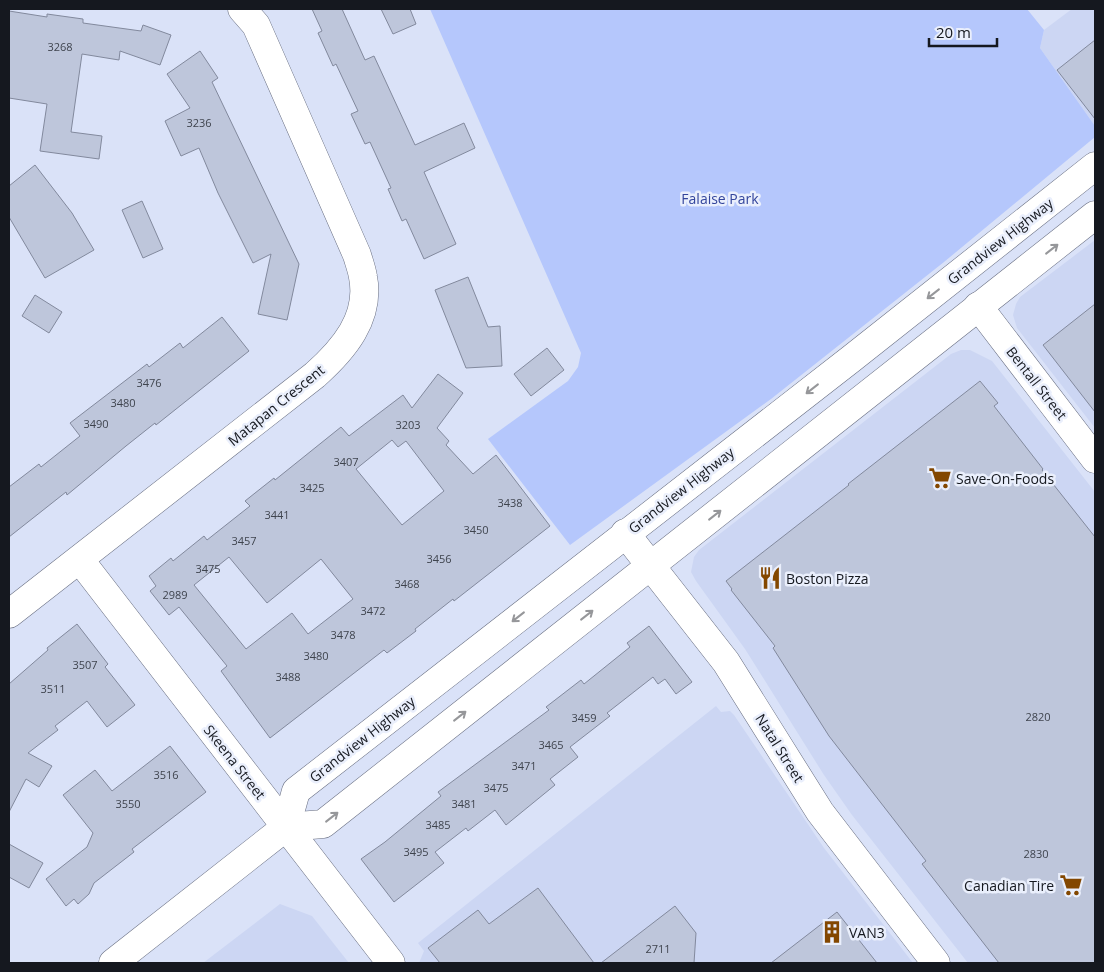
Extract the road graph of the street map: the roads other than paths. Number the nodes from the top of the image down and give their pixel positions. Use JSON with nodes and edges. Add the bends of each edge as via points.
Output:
{"nodes":[{"id":1,"x":242,"y":9,"type":"edge"},
{"id":2,"x":1095,"y":166,"type":"edge"},
{"id":3,"x":1095,"y":215,"type":"edge"},
{"id":4,"x":978,"y":306,"type":"junction"},
{"id":5,"x":1095,"y":459,"type":"edge"},
{"id":6,"x":625,"y":533,"type":"junction"},
{"id":7,"x":80,"y":560,"type":"junction"},
{"id":8,"x":650,"y":565,"type":"junction"},
{"id":9,"x":9,"y":614,"type":"edge"},
{"id":10,"x":286,"y":827,"type":"junction"},
{"id":11,"x":113,"y":963,"type":"edge"},
{"id":12,"x":392,"y":963,"type":"edge"},
{"id":13,"x":936,"y":963,"type":"edge"}],
"edges":[{"from":1,"to":7,"type":"main road","name":"Matapan Crescent","via":[[256,25],[357,254],[364,279],[364,306],[355,329],[334,358],[315,375]]},
{"from":2,"to":6,"type":"main road","name":"Grandview Highway","one_way":true},
{"from":4,"to":3,"type":"main road","one_way":true},
{"from":4,"to":5,"type":"main road","name":"Bentall Street"},
{"from":8,"to":4,"type":"main road","one_way":true},
{"from":6,"to":8,"type":"main road","name":"Natal Street"},
{"from":6,"to":10,"type":"main road","name":"Grandview Highway","one_way":true,"via":[[296,791]]},
{"from":7,"to":9,"type":"main road","name":"Matapan Crescent"},
{"from":7,"to":10,"type":"main road","name":"Skeena Street"},
{"from":10,"to":8,"type":"main road","one_way":true,"via":[[323,824]]},
{"from":8,"to":13,"type":"main road","name":"Natal Street","via":[[726,662],[820,812]]},
{"from":10,"to":11,"type":"main road"},
{"from":10,"to":12,"type":"main road","name":"Skeena Street"}]}
